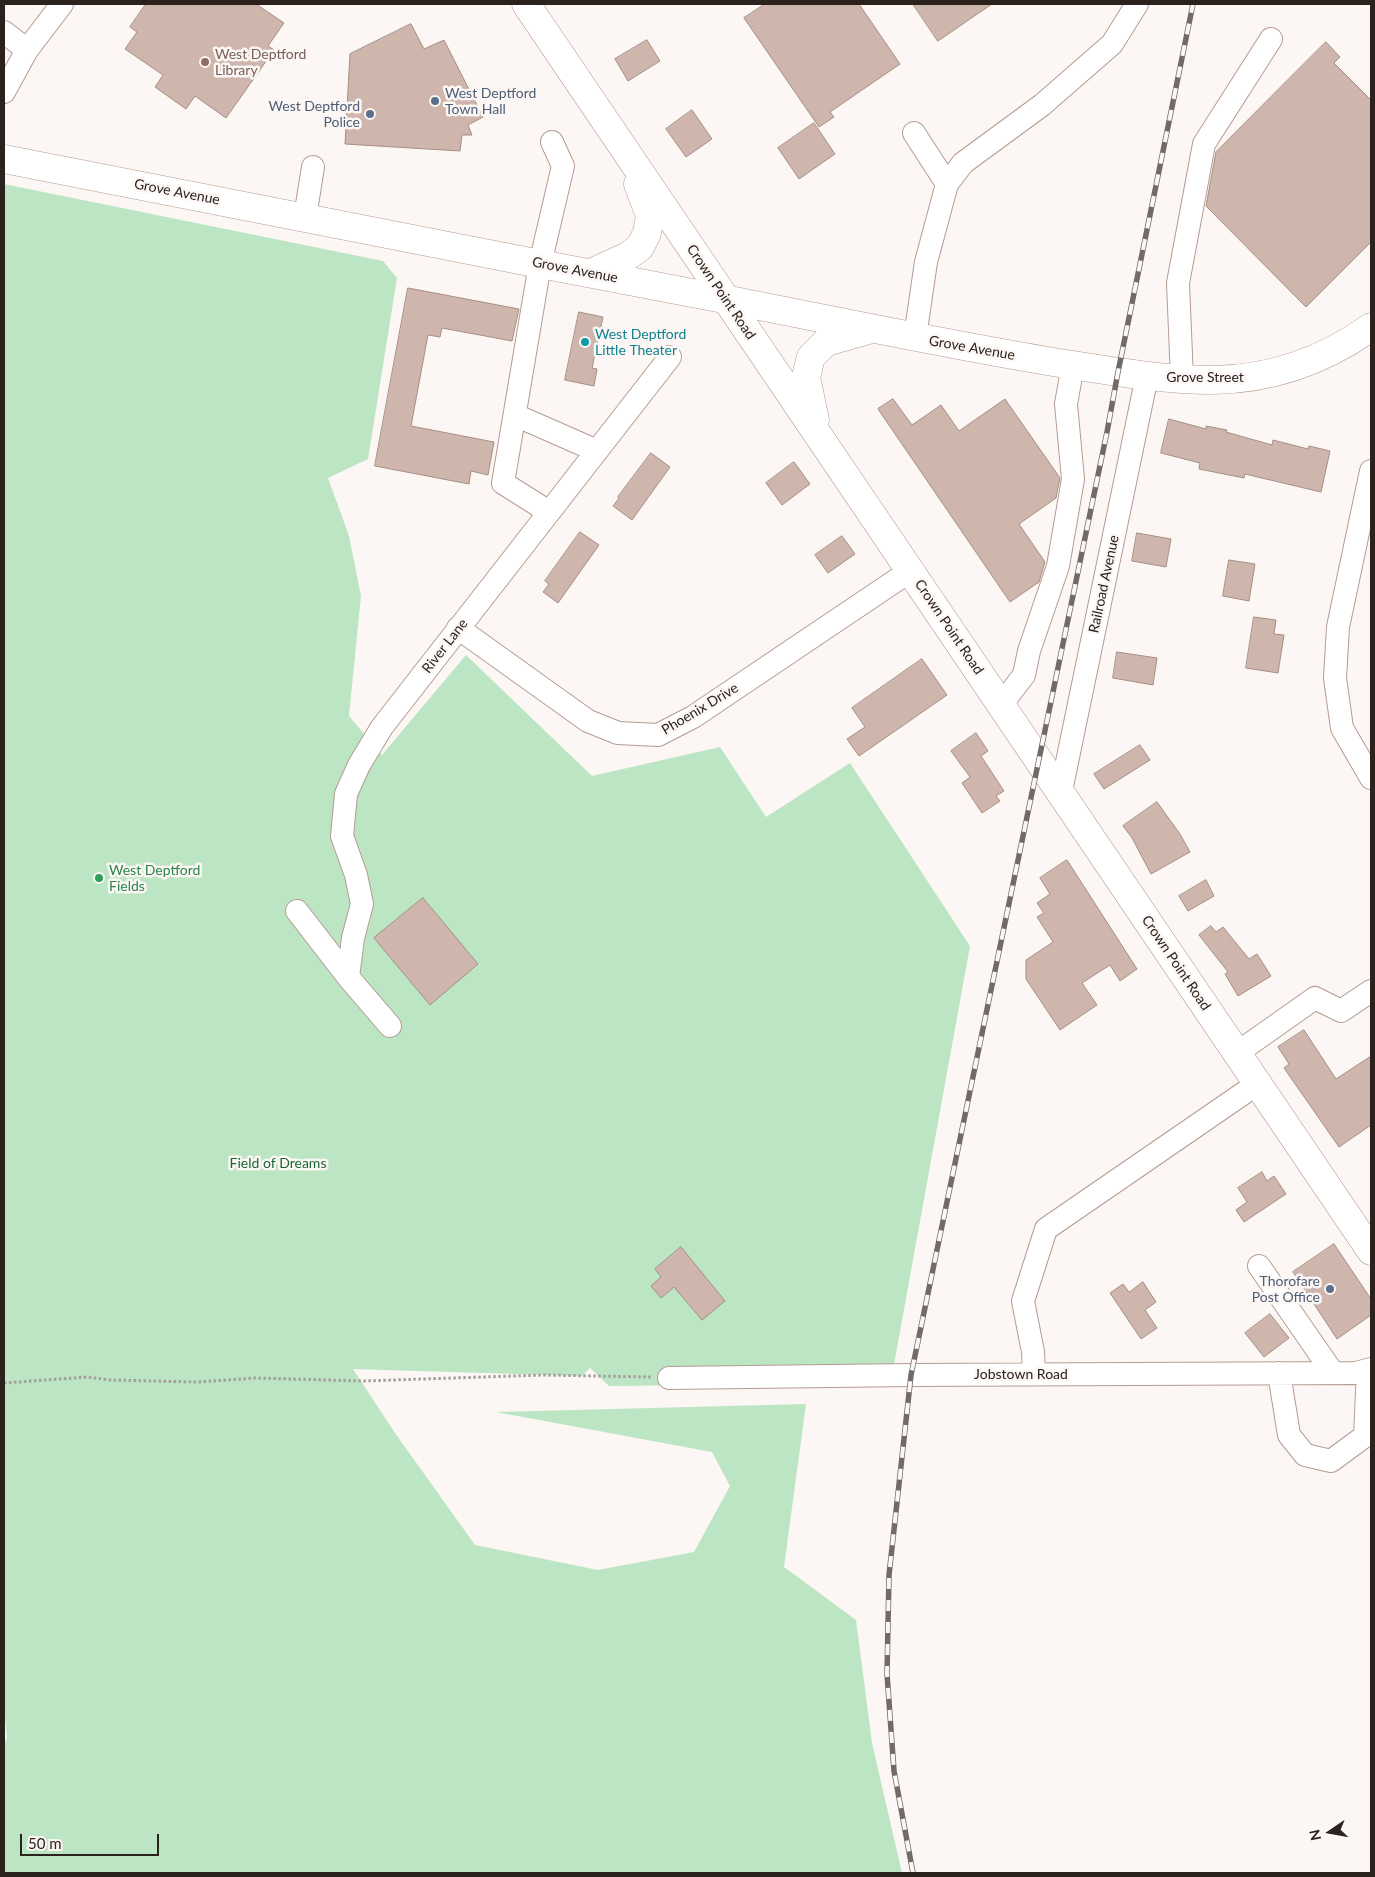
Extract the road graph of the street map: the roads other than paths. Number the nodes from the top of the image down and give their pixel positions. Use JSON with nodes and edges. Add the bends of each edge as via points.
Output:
{"nodes":[{"id":1,"x":62,"y":4,"type":"edge"},
{"id":2,"x":526,"y":4,"type":"edge"},
{"id":3,"x":1137,"y":4,"type":"edge"},
{"id":4,"x":4,"y":32,"type":"edge"},
{"id":5,"x":1271,"y":39,"type":"dead end"},
{"id":6,"x":27,"y":50,"type":"junction"},
{"id":7,"x":4,"y":92,"type":"edge"},
{"id":8,"x":914,"y":133,"type":"dead end"},
{"id":9,"x":552,"y":142,"type":"dead end"},
{"id":10,"x":626,"y":150,"type":"junction"},
{"id":11,"x":4,"y":159,"type":"edge"},
{"id":12,"x":313,"y":167,"type":"dead end"},
{"id":13,"x":947,"y":184,"type":"junction"},
{"id":14,"x":305,"y":217,"type":"junction"},
{"id":15,"x":540,"y":264,"type":"junction"},
{"id":16,"x":591,"y":273,"type":"junction"},
{"id":17,"x":726,"y":299,"type":"junction"},
{"id":18,"x":1371,"y":327,"type":"edge"},
{"id":19,"x":873,"y":329,"type":"junction"},
{"id":20,"x":915,"y":337,"type":"junction"},
{"id":21,"x":670,"y":358,"type":"dead end"},
{"id":22,"x":1073,"y":365,"type":"junction"},
{"id":23,"x":1147,"y":376,"type":"junction"},
{"id":24,"x":1182,"y":378,"type":"junction"},
{"id":25,"x":515,"y":415,"type":"junction"},
{"id":26,"x":818,"y":434,"type":"junction"},
{"id":27,"x":597,"y":451,"type":"junction"},
{"id":28,"x":1370,"y":482,"type":"edge"},
{"id":29,"x":548,"y":512,"type":"junction"},
{"id":30,"x":910,"y":571,"type":"junction"},
{"id":31,"x":458,"y":628,"type":"junction"},
{"id":32,"x":1001,"y":705,"type":"junction"},
{"id":33,"x":1371,"y":778,"type":"edge"},
{"id":34,"x":1061,"y":791,"type":"junction"},
{"id":35,"x":297,"y":911,"type":"dead end"},
{"id":36,"x":348,"y":977,"type":"junction"},
{"id":37,"x":1371,"y":991,"type":"edge"},
{"id":38,"x":390,"y":1026,"type":"dead end"},
{"id":39,"x":1237,"y":1053,"type":"junction"},
{"id":40,"x":1257,"y":1084,"type":"junction"},
{"id":41,"x":1371,"y":1251,"type":"edge"},
{"id":42,"x":1259,"y":1266,"type":"dead end"},
{"id":43,"x":1369,"y":1369,"type":"edge"},
{"id":44,"x":1278,"y":1373,"type":"junction"},
{"id":45,"x":1333,"y":1373,"type":"junction"},
{"id":46,"x":1034,"y":1374,"type":"junction"},
{"id":47,"x":669,"y":1378,"type":"road end"}],
"edges":[{"from":1,"to":6,"type":"street"},
{"from":2,"to":10,"type":"main road","name":"Crown Point Road"},
{"from":3,"to":13,"type":"street","via":[[1112,44],[1042,105],[963,163]]},
{"from":4,"to":6,"type":"street"},
{"from":5,"to":24,"type":"street","via":[[1204,144],[1178,283]]},
{"from":6,"to":7,"type":"street"},
{"from":8,"to":13,"type":"street"},
{"from":9,"to":15,"type":"street","via":[[563,166]]},
{"from":10,"to":16,"type":"main road","via":[[650,216],[647,234],[640,247],[628,256]]},
{"from":10,"to":17,"type":"main road","name":"Crown Point Road"},
{"from":11,"to":14,"type":"main road","name":"Grove Avenue"},
{"from":12,"to":14,"type":"street"},
{"from":13,"to":20,"type":"street","via":[[926,262]]},
{"from":14,"to":15,"type":"main road","name":"Grove Avenue"},
{"from":15,"to":16,"type":"main road","name":"Grove Avenue"},
{"from":15,"to":25,"type":"street"},
{"from":16,"to":17,"type":"main road","name":"Grove Avenue"},
{"from":17,"to":19,"type":"main road","name":"Grove Avenue"},
{"from":17,"to":26,"type":"main road","name":"Crown Point Road"},
{"from":18,"to":24,"type":"main road","name":"Grove Street","via":[[1322,357],[1283,370],[1216,380]]},
{"from":19,"to":20,"type":"main road","name":"Grove Avenue"},
{"from":19,"to":26,"type":"main road","via":[[826,342],[812,357],[806,377]]},
{"from":20,"to":22,"type":"main road","name":"Grove Avenue"},
{"from":21,"to":27,"type":"street","name":"River Lane"},
{"from":22,"to":23,"type":"main road","name":"Grove Avenue"},
{"from":22,"to":32,"type":"street","via":[[1066,404],[1073,479],[1058,566],[1024,675]]},
{"from":23,"to":24,"type":"main road","name":"Grove Street"},
{"from":23,"to":34,"type":"street","name":"Railroad Avenue"},
{"from":25,"to":27,"type":"street"},
{"from":25,"to":29,"type":"street","via":[[503,483]]},
{"from":26,"to":30,"type":"main road","name":"Crown Point Road"},
{"from":27,"to":29,"type":"street","name":"River Lane"},
{"from":28,"to":33,"type":"street","via":[[1338,627],[1335,678],[1342,728]]},
{"from":29,"to":31,"type":"street","name":"River Lane"},
{"from":30,"to":31,"type":"street","name":"Phoenix Drive","via":[[693,717],[658,735],[618,733],[588,721]]},
{"from":30,"to":32,"type":"main road","name":"Crown Point Road"},
{"from":31,"to":36,"type":"street","name":"River Lane","via":[[382,727],[346,794],[342,836],[362,904]]},
{"from":32,"to":34,"type":"main road","name":"Crown Point Road"},
{"from":34,"to":39,"type":"main road","name":"Crown Point Road"},
{"from":35,"to":36,"type":"street"},
{"from":36,"to":38,"type":"street"},
{"from":37,"to":39,"type":"street","via":[[1341,1011],[1315,998]]},
{"from":39,"to":40,"type":"main road","name":"Crown Point Road"},
{"from":40,"to":41,"type":"main road","name":"Crown Point Road"},
{"from":40,"to":46,"type":"street","via":[[1046,1229],[1023,1301]]},
{"from":42,"to":45,"type":"street"},
{"from":43,"to":44,"type":"street","via":[[1365,1436],[1331,1461],[1304,1456],[1289,1435]]},
{"from":43,"to":45,"type":"street","name":"Jobstown Road","via":[[1356,1373]]},
{"from":44,"to":45,"type":"street","name":"Jobstown Road"},
{"from":44,"to":46,"type":"street","name":"Jobstown Road"},
{"from":46,"to":47,"type":"street","name":"Jobstown Road"}]}
